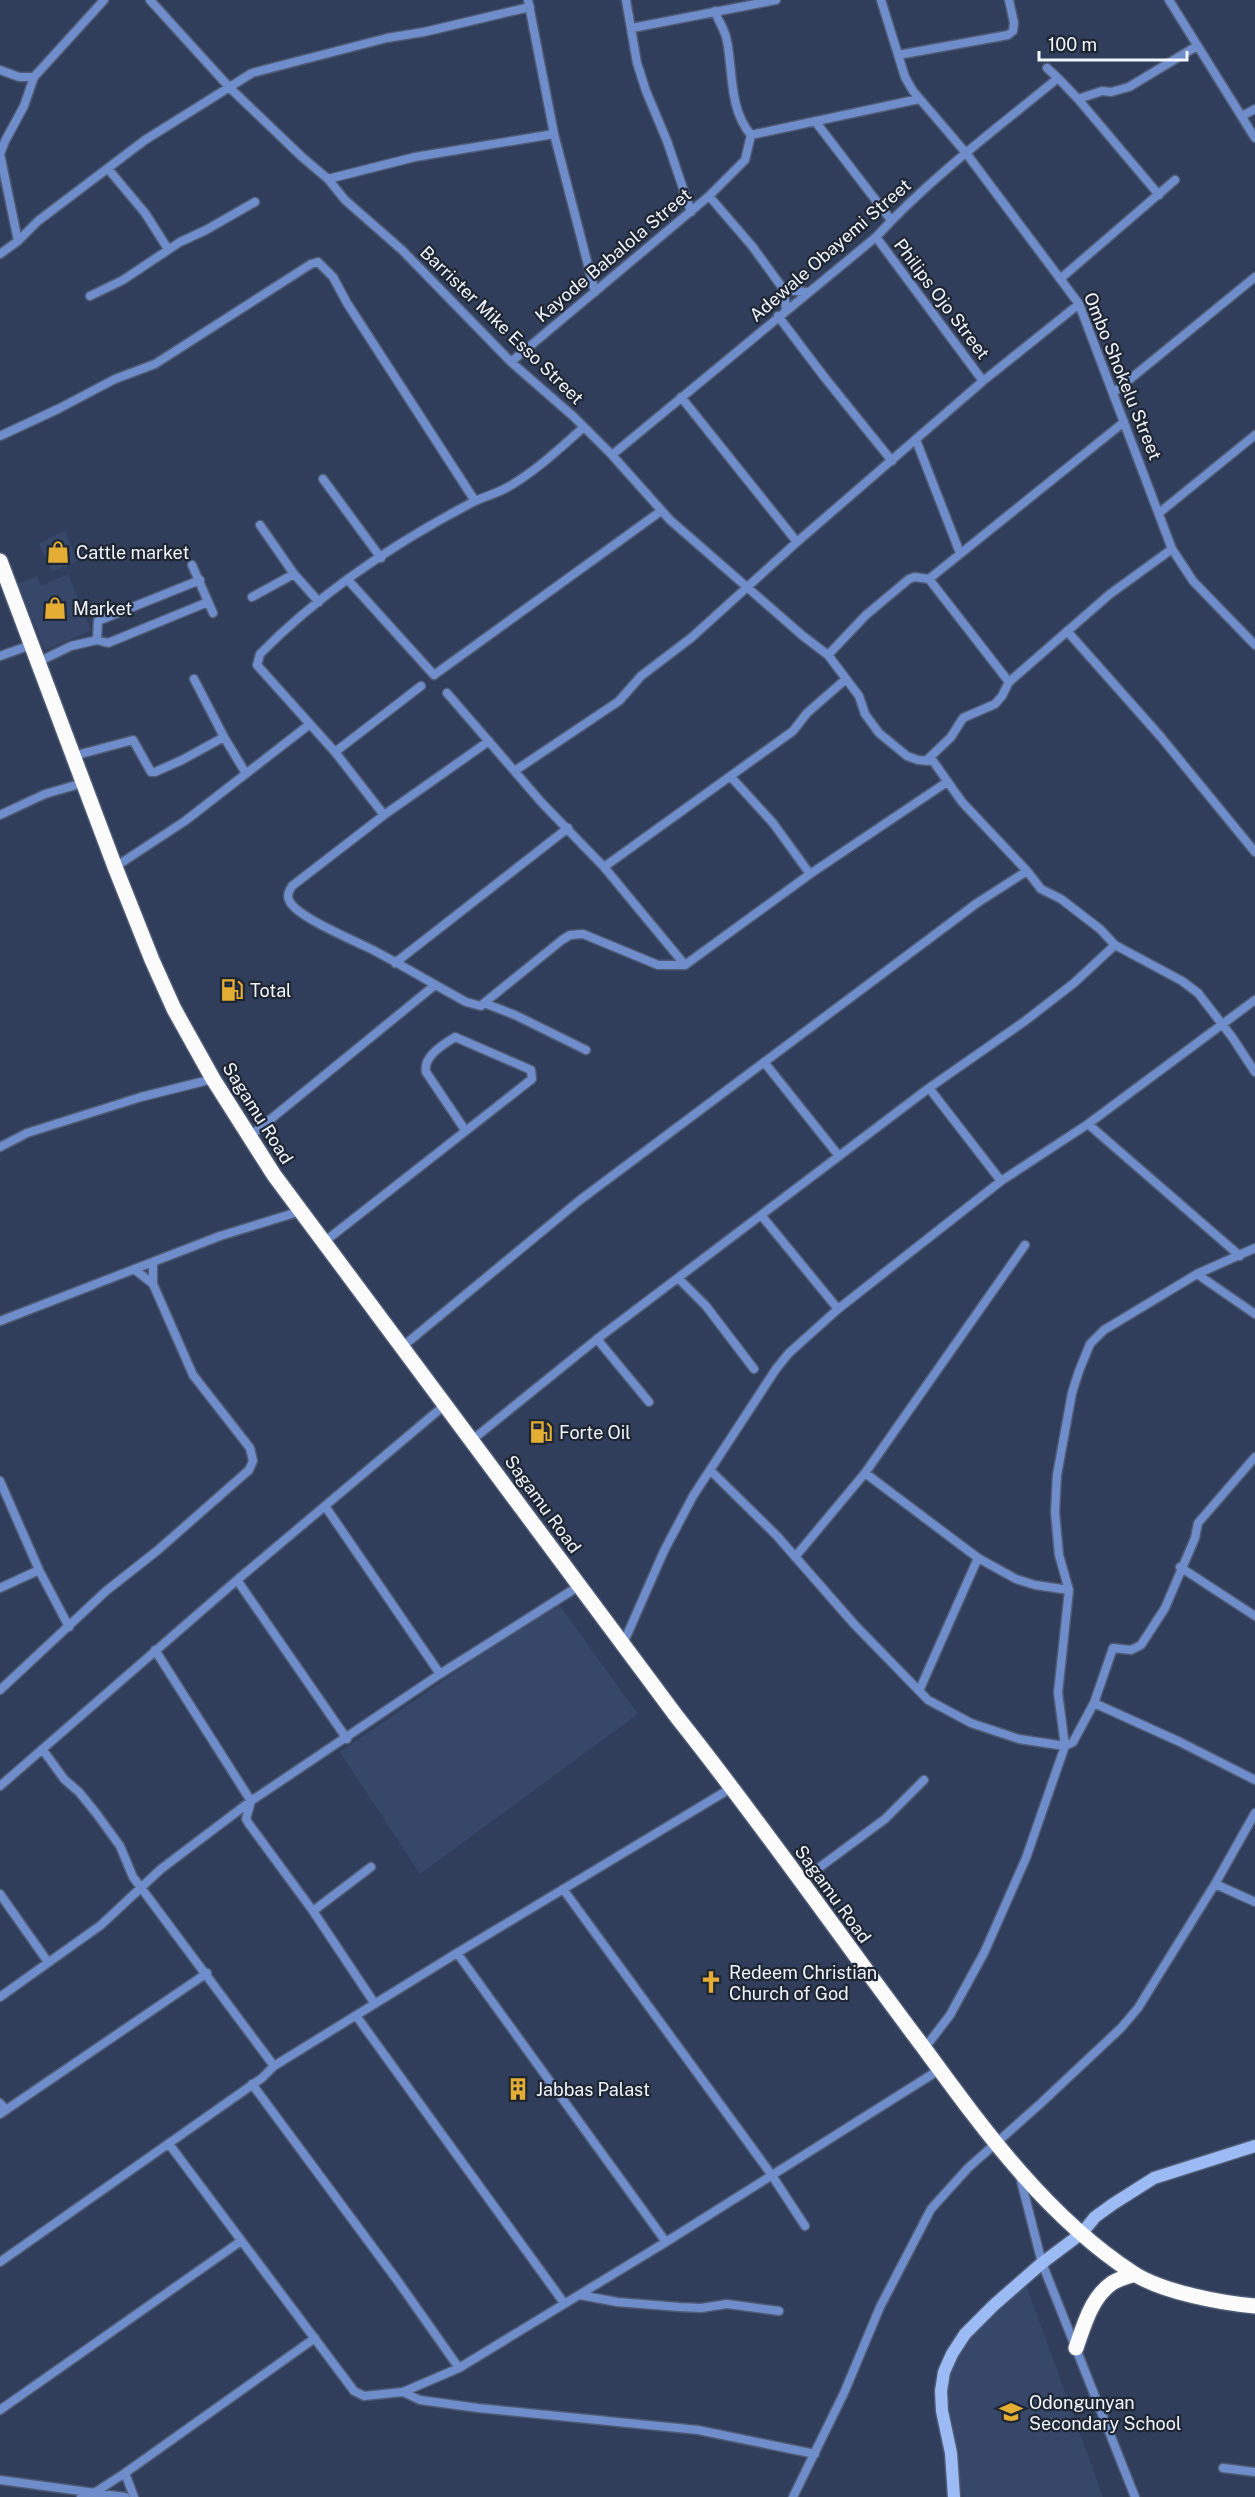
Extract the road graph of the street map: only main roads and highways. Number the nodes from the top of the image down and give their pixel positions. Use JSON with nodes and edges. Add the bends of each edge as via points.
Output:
{"nodes":[{"id":1,"x":0,"y":561,"type":"edge"},
{"id":2,"x":1134,"y":2274,"type":"junction"},
{"id":3,"x":1255,"y":2306,"type":"edge"},
{"id":4,"x":1076,"y":2348,"type":"road end"}],
"edges":[{"from":1,"to":2,"type":"highway","name":"Sagamu Road","via":[[115,867],[174,1009],[250,1136],[301,1211],[733,1787],[939,2070],[997,2144],[1059,2213]]},
{"from":2,"to":3,"type":"highway","name":"Sagamu Road","via":[[1169,2288]]},
{"from":2,"to":4,"type":"highway","via":[[1112,2283],[1098,2298],[1089,2311]]}]}
